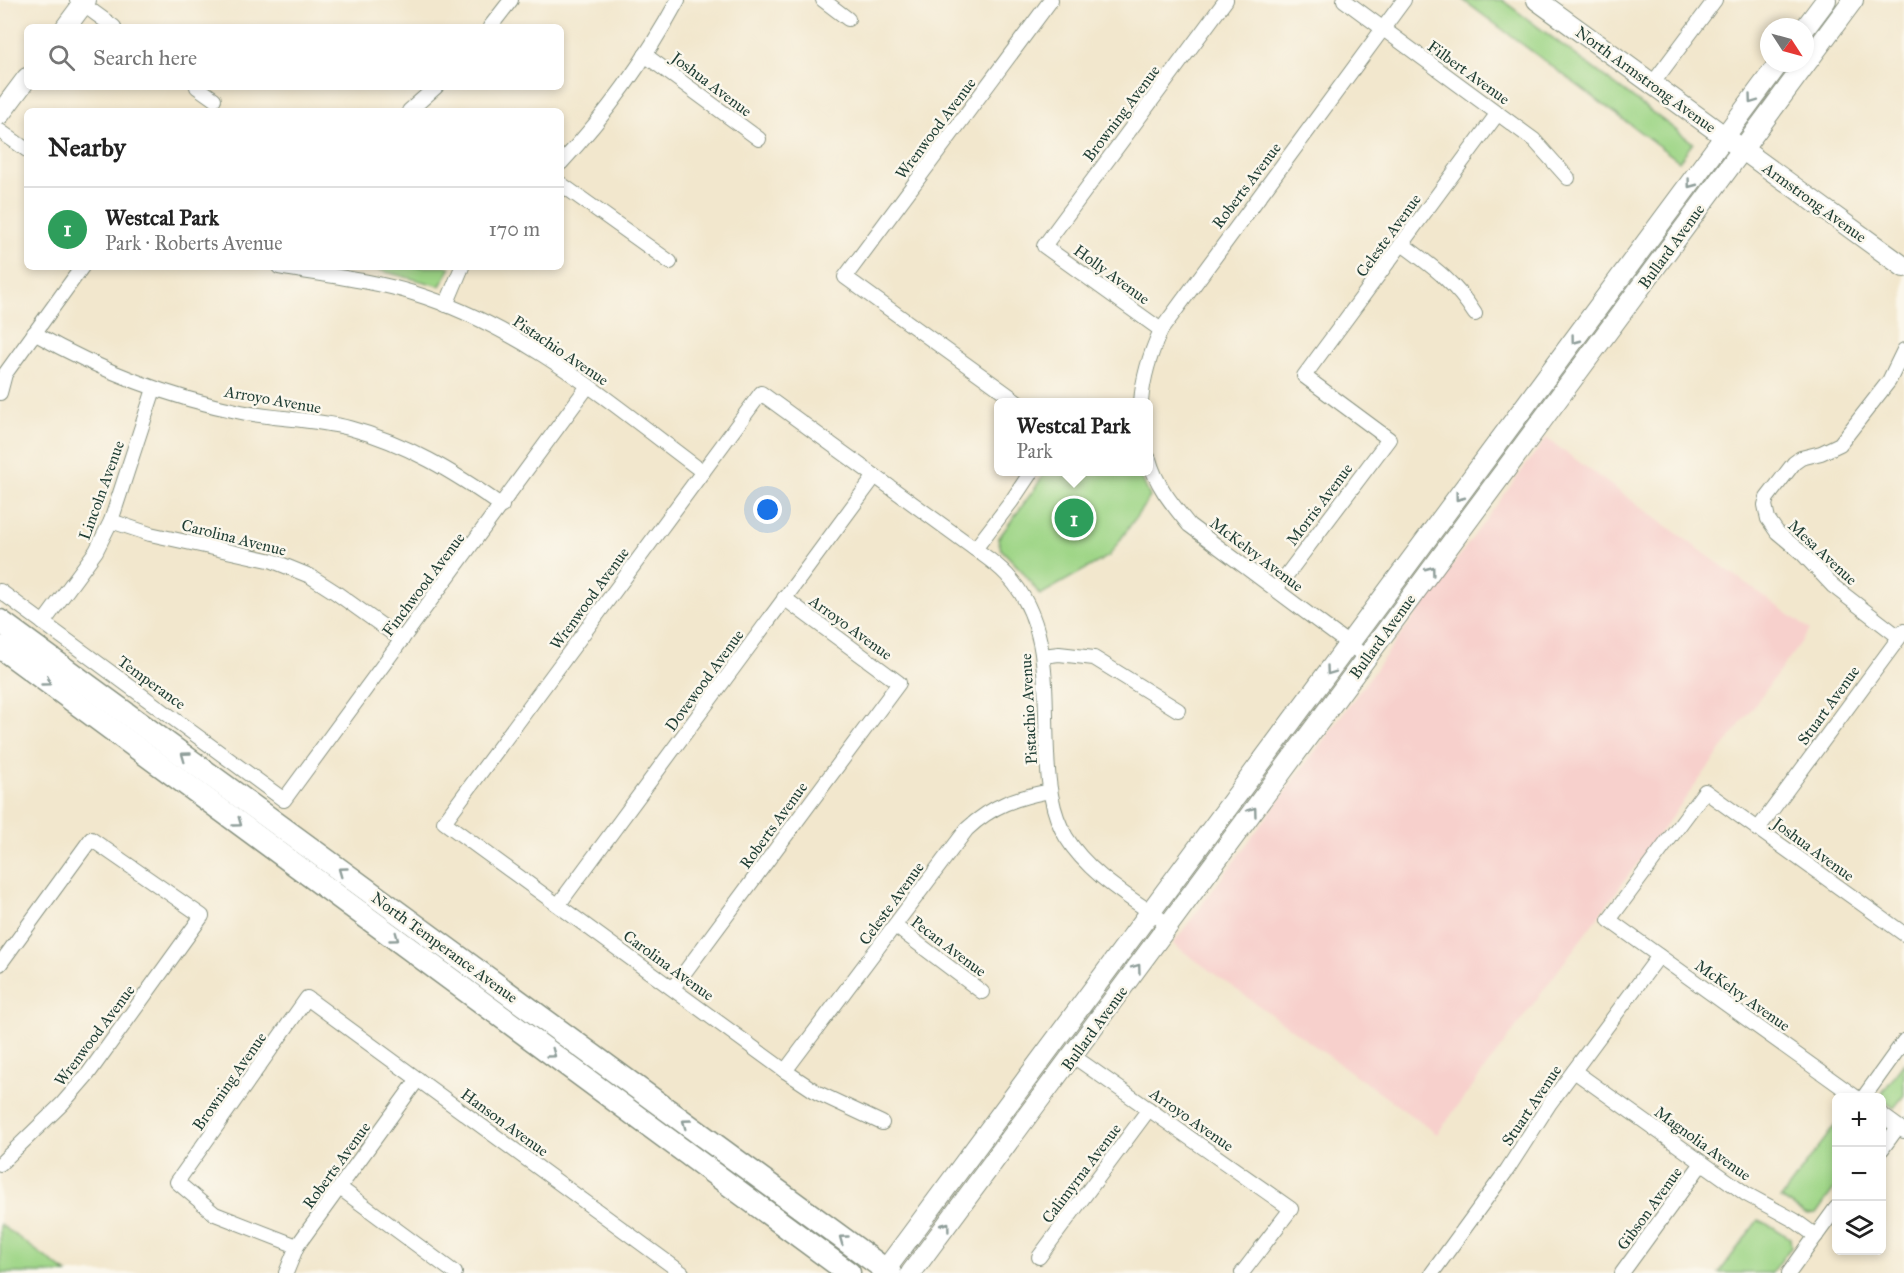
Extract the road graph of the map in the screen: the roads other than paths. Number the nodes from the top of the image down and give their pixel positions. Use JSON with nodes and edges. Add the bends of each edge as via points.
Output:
{"nodes":[{"id":1,"x":511,"y":0,"type":"edge"},
{"id":2,"x":678,"y":0,"type":"edge"},
{"id":3,"x":823,"y":0,"type":"edge"},
{"id":4,"x":1051,"y":0,"type":"edge"},
{"id":5,"x":1226,"y":0,"type":"edge"},
{"id":6,"x":1344,"y":0,"type":"edge"},
{"id":7,"x":1404,"y":0,"type":"edge"},
{"id":8,"x":1537,"y":0,"type":"edge"},
{"id":9,"x":1715,"y":0,"type":"edge"},
{"id":10,"x":1826,"y":0,"type":"edge"},
{"id":11,"x":1853,"y":0,"type":"edge"},
{"id":12,"x":82,"y":1,"type":"edge"},
{"id":13,"x":1812,"y":18,"type":"edge"},
{"id":14,"x":848,"y":19,"type":"dead end"},
{"id":15,"x":68,"y":24,"type":"edge"},
{"id":16,"x":110,"y":24,"type":"edge"},
{"id":17,"x":492,"y":24,"type":"edge"},
{"id":18,"x":1383,"y":29,"type":"junction"},
{"id":19,"x":645,"y":55,"type":"junction"},
{"id":20,"x":1772,"y":72,"type":"edge"},
{"id":21,"x":24,"y":82,"type":"edge"},
{"id":22,"x":1653,"y":83,"type":"junction"},
{"id":23,"x":201,"y":90,"type":"edge"},
{"id":24,"x":433,"y":90,"type":"edge"},
{"id":25,"x":214,"y":99,"type":"dead end"},
{"id":26,"x":412,"y":108,"type":"edge"},
{"id":27,"x":1498,"y":113,"type":"junction"},
{"id":28,"x":0,"y":114,"type":"edge"},
{"id":29,"x":0,"y":131,"type":"edge"},
{"id":30,"x":1725,"y":136,"type":"junction"},
{"id":31,"x":759,"y":140,"type":"dead end"},
{"id":32,"x":24,"y":148,"type":"edge"},
{"id":33,"x":1742,"y":149,"type":"junction"},
{"id":34,"x":564,"y":160,"type":"edge"},
{"id":35,"x":1568,"y":178,"type":"dead end"},
{"id":36,"x":564,"y":186,"type":"edge"},
{"id":37,"x":1402,"y":244,"type":"junction"},
{"id":38,"x":1044,"y":246,"type":"joint"},
{"id":39,"x":670,"y":262,"type":"dead end"},
{"id":40,"x":1904,"y":267,"type":"edge"},
{"id":41,"x":80,"y":270,"type":"edge"},
{"id":42,"x":311,"y":270,"type":"edge"},
{"id":43,"x":461,"y":270,"type":"edge"},
{"id":44,"x":446,"y":304,"type":"junction"},
{"id":45,"x":1475,"y":314,"type":"dead end"},
{"id":46,"x":1161,"y":330,"type":"junction"},
{"id":47,"x":34,"y":333,"type":"junction"},
{"id":48,"x":1904,"y":350,"type":"edge"},
{"id":49,"x":588,"y":386,"type":"junction"},
{"id":50,"x":154,"y":389,"type":"junction"},
{"id":51,"x":0,"y":393,"type":"edge"},
{"id":52,"x":761,"y":393,"type":"joint"},
{"id":53,"x":1012,"y":398,"type":"edge"},
{"id":54,"x":1141,"y":398,"type":"edge"},
{"id":55,"x":1389,"y":439,"type":"joint"},
{"id":56,"x":703,"y":472,"type":"junction"},
{"id":57,"x":1153,"y":472,"type":"edge"},
{"id":58,"x":875,"y":476,"type":"junction"},
{"id":59,"x":1027,"y":476,"type":"edge"},
{"id":60,"x":502,"y":506,"type":"junction"},
{"id":61,"x":111,"y":521,"type":"junction"},
{"id":62,"x":975,"y":549,"type":"junction"},
{"id":63,"x":1276,"y":589,"type":"junction"},
{"id":64,"x":0,"y":591,"type":"edge"},
{"id":65,"x":784,"y":598,"type":"junction"},
{"id":66,"x":0,"y":621,"type":"edge"},
{"id":67,"x":43,"y":623,"type":"junction"},
{"id":68,"x":1902,"y":634,"type":"edge"},
{"id":69,"x":402,"y":640,"type":"junction"},
{"id":70,"x":1349,"y":645,"type":"junction"},
{"id":71,"x":0,"y":648,"type":"edge"},
{"id":72,"x":1043,"y":656,"type":"junction"},
{"id":73,"x":1366,"y":657,"type":"junction"},
{"id":74,"x":899,"y":682,"type":"joint"},
{"id":75,"x":1178,"y":710,"type":"dead end"},
{"id":76,"x":1050,"y":791,"type":"junction"},
{"id":77,"x":284,"y":800,"type":"joint"},
{"id":78,"x":444,"y":822,"type":"joint"},
{"id":79,"x":1758,"y":829,"type":"junction"},
{"id":80,"x":559,"y":904,"type":"junction"},
{"id":81,"x":1151,"y":912,"type":"junction"},
{"id":82,"x":1609,"y":920,"type":"joint"},
{"id":83,"x":1169,"y":925,"type":"junction"},
{"id":84,"x":895,"y":926,"type":"junction"},
{"id":85,"x":1904,"y":934,"type":"edge"},
{"id":86,"x":1659,"y":956,"type":"junction"},
{"id":87,"x":0,"y":964,"type":"edge"},
{"id":88,"x":1100,"y":983,"type":"junction"},
{"id":89,"x":673,"y":988,"type":"junction"},
{"id":90,"x":982,"y":992,"type":"dead end"},
{"id":91,"x":307,"y":998,"type":"joint"},
{"id":92,"x":1904,"y":1041,"type":"edge"},
{"id":93,"x":1073,"y":1056,"type":"junction"},
{"id":94,"x":785,"y":1071,"type":"junction"},
{"id":95,"x":1574,"y":1071,"type":"junction"},
{"id":96,"x":418,"y":1079,"type":"junction"},
{"id":97,"x":1850,"y":1093,"type":"edge"},
{"id":98,"x":1867,"y":1093,"type":"edge"},
{"id":99,"x":1149,"y":1109,"type":"junction"},
{"id":100,"x":1886,"y":1118,"type":"edge"},
{"id":101,"x":882,"y":1123,"type":"dead end"},
{"id":102,"x":1901,"y":1129,"type":"edge"},
{"id":103,"x":1883,"y":1147,"type":"edge"},
{"id":104,"x":1702,"y":1163,"type":"junction"},
{"id":105,"x":0,"y":1164,"type":"edge"},
{"id":106,"x":340,"y":1188,"type":"junction"},
{"id":107,"x":1832,"y":1214,"type":"edge"},
{"id":108,"x":1816,"y":1236,"type":"junction"},
{"id":109,"x":297,"y":1246,"type":"junction"},
{"id":110,"x":1039,"y":1257,"type":"dead end"},
{"id":111,"x":886,"y":1272,"type":"edge"},
{"id":112,"x":286,"y":1273,"type":"edge"},
{"id":113,"x":454,"y":1273,"type":"edge"},
{"id":114,"x":682,"y":1273,"type":"edge"},
{"id":115,"x":849,"y":1273,"type":"edge"},
{"id":116,"x":911,"y":1273,"type":"edge"},
{"id":117,"x":1242,"y":1273,"type":"edge"},
{"id":118,"x":1432,"y":1273,"type":"edge"},
{"id":119,"x":1622,"y":1273,"type":"edge"},
{"id":120,"x":1789,"y":1273,"type":"edge"}],
"edges":[{"from":1,"to":17,"type":"street"},
{"from":2,"to":19,"type":"street"},
{"from":3,"to":14,"type":"street"},
{"from":4,"to":53,"type":"street","name":"Wrenwood Avenue","via":[[845,277]]},
{"from":5,"to":38,"type":"street","name":"Browning Avenue"},
{"from":6,"to":18,"type":"street","name":"Filbert Avenue"},
{"from":7,"to":18,"type":"street","name":"Roberts Avenue"},
{"from":8,"to":22,"type":"main road","name":"North Armstrong Avenue"},
{"from":9,"to":22,"type":"street"},
{"from":10,"to":13,"type":"main road"},
{"from":11,"to":33,"type":"main road","name":"Bullard Avenue"},
{"from":12,"to":15,"type":"main road"},
{"from":12,"to":16,"type":"street"},
{"from":18,"to":27,"type":"street","name":"Filbert Avenue"},
{"from":18,"to":46,"type":"street","name":"Roberts Avenue"},
{"from":19,"to":31,"type":"street","name":"Joshua Avenue"},
{"from":19,"to":34,"type":"street","via":[[613,103]]},
{"from":20,"to":30,"type":"main road","name":"Bullard Avenue","one_way":true},
{"from":21,"to":28,"type":"main road"},
{"from":22,"to":30,"type":"main road","name":"North Armstrong Avenue"},
{"from":23,"to":25,"type":"street"},
{"from":24,"to":26,"type":"street"},
{"from":27,"to":35,"type":"street","name":"Filbert Avenue","via":[[1534,140]]},
{"from":27,"to":37,"type":"street","name":"Celeste Avenue"},
{"from":29,"to":32,"type":"street"},
{"from":30,"to":33,"type":"main road","name":"Armstrong Avenue"},
{"from":30,"to":70,"type":"main road","name":"Bullard Avenue","one_way":true},
{"from":33,"to":40,"type":"main road","name":"Armstrong Avenue"},
{"from":73,"to":33,"type":"main road","name":"Bullard Avenue","one_way":true},
{"from":36,"to":39,"type":"street"},
{"from":37,"to":45,"type":"street","via":[[1463,294]]},
{"from":37,"to":55,"type":"street","name":"Celeste Avenue","via":[[1304,376]]},
{"from":38,"to":46,"type":"street","name":"Holly Avenue"},
{"from":41,"to":47,"type":"street"},
{"from":42,"to":44,"type":"street","name":"Pistachio Avenue","via":[[376,283]]},
{"from":43,"to":44,"type":"street"},
{"from":44,"to":49,"type":"street","name":"Pistachio Avenue","via":[[528,344]]},
{"from":46,"to":54,"type":"street","name":"Roberts Avenue","via":[[1150,353]]},
{"from":47,"to":50,"type":"street","name":"Arroyo Avenue","via":[[103,369]]},
{"from":47,"to":51,"type":"street","via":[[5,374]]},
{"from":48,"to":68,"type":"street","name":"Mesa Avenue","via":[[1889,381],[1840,444],[1794,463],[1765,505],[1777,532],[1833,586]]},
{"from":49,"to":56,"type":"street","name":"Pistachio Avenue"},
{"from":49,"to":60,"type":"street","name":"Finchwood Avenue"},
{"from":50,"to":60,"type":"street","name":"Arroyo Avenue","via":[[242,412],[348,428],[418,452]]},
{"from":50,"to":61,"type":"street","name":"Lincoln Avenue"},
{"from":52,"to":56,"type":"street","name":"Wrenwood Avenue"},
{"from":52,"to":58,"type":"street","name":"Pistachio Avenue"},
{"from":55,"to":63,"type":"street","name":"Morris Avenue"},
{"from":56,"to":78,"type":"street","name":"Wrenwood Avenue"},
{"from":57,"to":63,"type":"street","name":"McKelvy Avenue","via":[[1167,498],[1189,525]]},
{"from":58,"to":62,"type":"street","name":"Pistachio Avenue"},
{"from":58,"to":65,"type":"street","name":"Dovewood Avenue"},
{"from":59,"to":62,"type":"street"},
{"from":60,"to":69,"type":"street","name":"Finchwood Avenue"},
{"from":61,"to":67,"type":"street","name":"Lincoln Avenue","via":[[96,551]]},
{"from":61,"to":69,"type":"street","name":"Carolina Avenue","via":[[150,534],[273,561],[310,576]]},
{"from":62,"to":72,"type":"street","name":"Pistachio Avenue","via":[[1007,574],[1025,599]]},
{"from":63,"to":70,"type":"street","name":"McKelvy Avenue"},
{"from":64,"to":67,"type":"street","name":"Temperance"},
{"from":65,"to":74,"type":"street","name":"Arroyo Avenue"},
{"from":65,"to":80,"type":"street","name":"Dovewood Avenue"},
{"from":111,"to":66,"type":"main road","name":"North Temperance Avenue","one_way":true},
{"from":67,"to":77,"type":"street","name":"Temperance"},
{"from":68,"to":79,"type":"street","name":"Stuart Avenue"},
{"from":69,"to":77,"type":"street","name":"Finchwood Avenue"},
{"from":70,"to":73,"type":"street","name":"McKelvy Avenue"},
{"from":70,"to":81,"type":"main road","name":"Bullard Avenue","one_way":true},
{"from":71,"to":115,"type":"main road","name":"North Temperance Avenue","one_way":true},
{"from":72,"to":75,"type":"street","via":[[1094,658]]},
{"from":72,"to":76,"type":"street","name":"Pistachio Avenue"},
{"from":83,"to":73,"type":"main road","name":"Bullard Avenue","one_way":true},
{"from":74,"to":89,"type":"street","name":"Roberts Avenue"},
{"from":76,"to":81,"type":"street","name":"Pistachio Avenue","via":[[1065,836],[1079,856]]},
{"from":76,"to":84,"type":"street","name":"Celeste Avenue","via":[[1019,797],[981,816],[954,844]]},
{"from":78,"to":80,"type":"street","name":"Carolina Avenue"},
{"from":79,"to":82,"type":"street","name":"Joshua Avenue","via":[[1705,791]]},
{"from":79,"to":85,"type":"street","name":"Joshua Avenue"},
{"from":80,"to":89,"type":"street","name":"Carolina Avenue"},
{"from":81,"to":83,"type":"street","name":"Pistachio Avenue"},
{"from":81,"to":88,"type":"main road","name":"Bullard Avenue"},
{"from":82,"to":86,"type":"street","name":"McKelvy Avenue"},
{"from":93,"to":83,"type":"main road","name":"Bullard Avenue","one_way":true},
{"from":84,"to":90,"type":"street","name":"Pecan Avenue"},
{"from":84,"to":94,"type":"street","name":"Celeste Avenue"},
{"from":86,"to":95,"type":"street","name":"Stuart Avenue"},
{"from":86,"to":97,"type":"street","name":"McKelvy Avenue"},
{"from":87,"to":105,"type":"street","name":"Wrenwood Avenue","via":[[91,838],[202,916],[88,1074]]},
{"from":88,"to":93,"type":"main road","via":[[1095,1005],[1069,1045]]},
{"from":88,"to":111,"type":"main road","name":"Bullard Avenue"},
{"from":89,"to":94,"type":"street","name":"Carolina Avenue"},
{"from":91,"to":96,"type":"street","name":"Hanson Avenue"},
{"from":91,"to":109,"type":"street","name":"Browning Avenue","via":[[177,1182],[215,1214]]},
{"from":92,"to":98,"type":"street"},
{"from":93,"to":99,"type":"street","name":"Arroyo Avenue"},
{"from":116,"to":93,"type":"main road","name":"Bullard Avenue","one_way":true},
{"from":94,"to":101,"type":"street","name":"Carolina Avenue","via":[[818,1093]]},
{"from":95,"to":104,"type":"street","name":"Magnolia Avenue"},
{"from":95,"to":118,"type":"street","name":"Stuart Avenue"},
{"from":96,"to":106,"type":"street","name":"Roberts Avenue"},
{"from":96,"to":114,"type":"street","name":"Hanson Avenue"},
{"from":99,"to":110,"type":"street","name":"Calimyrna Avenue"},
{"from":99,"to":117,"type":"street","name":"Arroyo Avenue","via":[[1291,1209]]},
{"from":100,"to":102,"type":"street"},
{"from":102,"to":103,"type":"street"},
{"from":104,"to":108,"type":"street","name":"Magnolia Avenue"},
{"from":104,"to":119,"type":"street","name":"Gibson Avenue"},
{"from":106,"to":109,"type":"street","name":"Roberts Avenue"},
{"from":106,"to":113,"type":"street"},
{"from":107,"to":108,"type":"street"},
{"from":108,"to":120,"type":"street"},
{"from":109,"to":112,"type":"street","name":"Roberts Avenue"}]}
